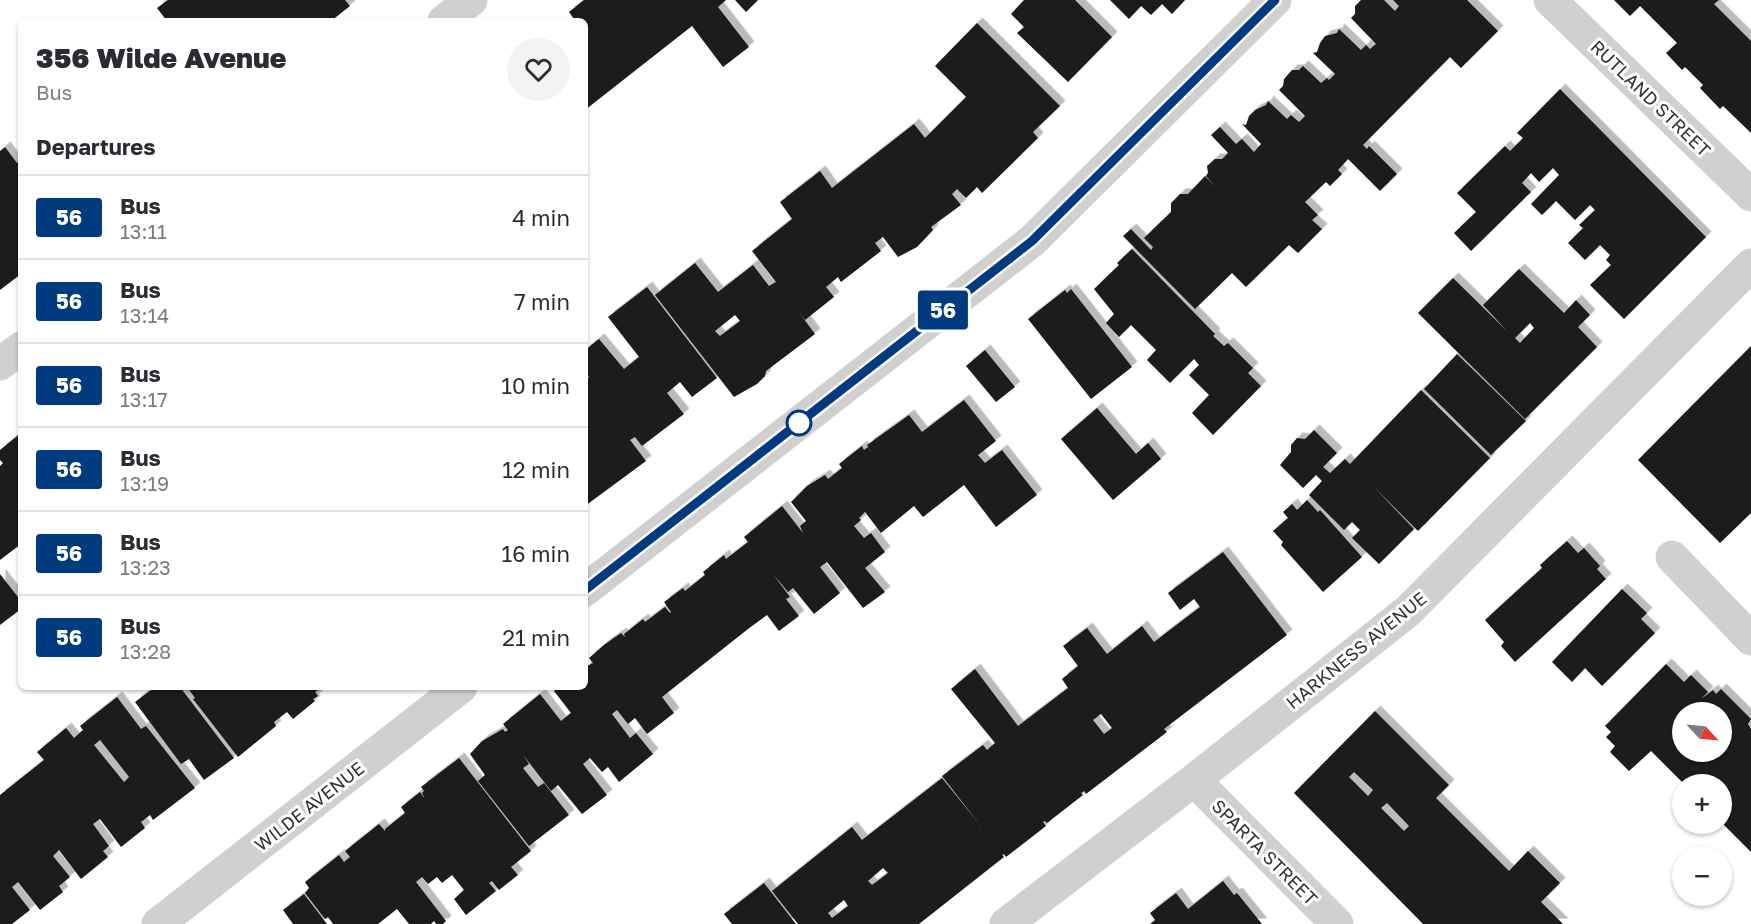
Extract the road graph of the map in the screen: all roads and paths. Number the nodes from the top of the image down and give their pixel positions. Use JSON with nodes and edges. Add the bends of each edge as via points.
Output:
{"nodes":[{"id":1,"x":471,"y":0,"type":"edge"},
{"id":2,"x":1275,"y":0,"type":"edge"},
{"id":3,"x":1550,"y":0,"type":"edge"},
{"id":4,"x":448,"y":18,"type":"edge"},
{"id":5,"x":1751,"y":195,"type":"edge"},
{"id":6,"x":1751,"y":265,"type":"edge"},
{"id":7,"x":18,"y":350,"type":"edge"},
{"id":8,"x":0,"y":364,"type":"edge"},
{"id":9,"x":1672,"y":557,"type":"dead end"},
{"id":10,"x":588,"y":588,"type":"edge"},
{"id":11,"x":1751,"y":639,"type":"edge"},
{"id":12,"x":457,"y":690,"type":"edge"},
{"id":13,"x":1194,"y":780,"type":"junction"},
{"id":14,"x":158,"y":924,"type":"edge"},
{"id":15,"x":1006,"y":924,"type":"edge"},
{"id":16,"x":1337,"y":924,"type":"edge"}],
"edges":[{"from":1,"to":4,"type":"street"},
{"from":2,"to":10,"type":"street","via":[[1032,241]]},
{"from":3,"to":5,"type":"street","name":"RUTLAND STREET"},
{"from":6,"to":13,"type":"street","name":"HARKNESS AVENUE","via":[[1408,611]]},
{"from":7,"to":8,"type":"street"},
{"from":9,"to":11,"type":"street"},
{"from":12,"to":14,"type":"street","name":"WILDE AVENUE"},
{"from":13,"to":15,"type":"street","name":"HARKNESS AVENUE"},
{"from":13,"to":16,"type":"street","name":"SPARTA STREET"}]}
